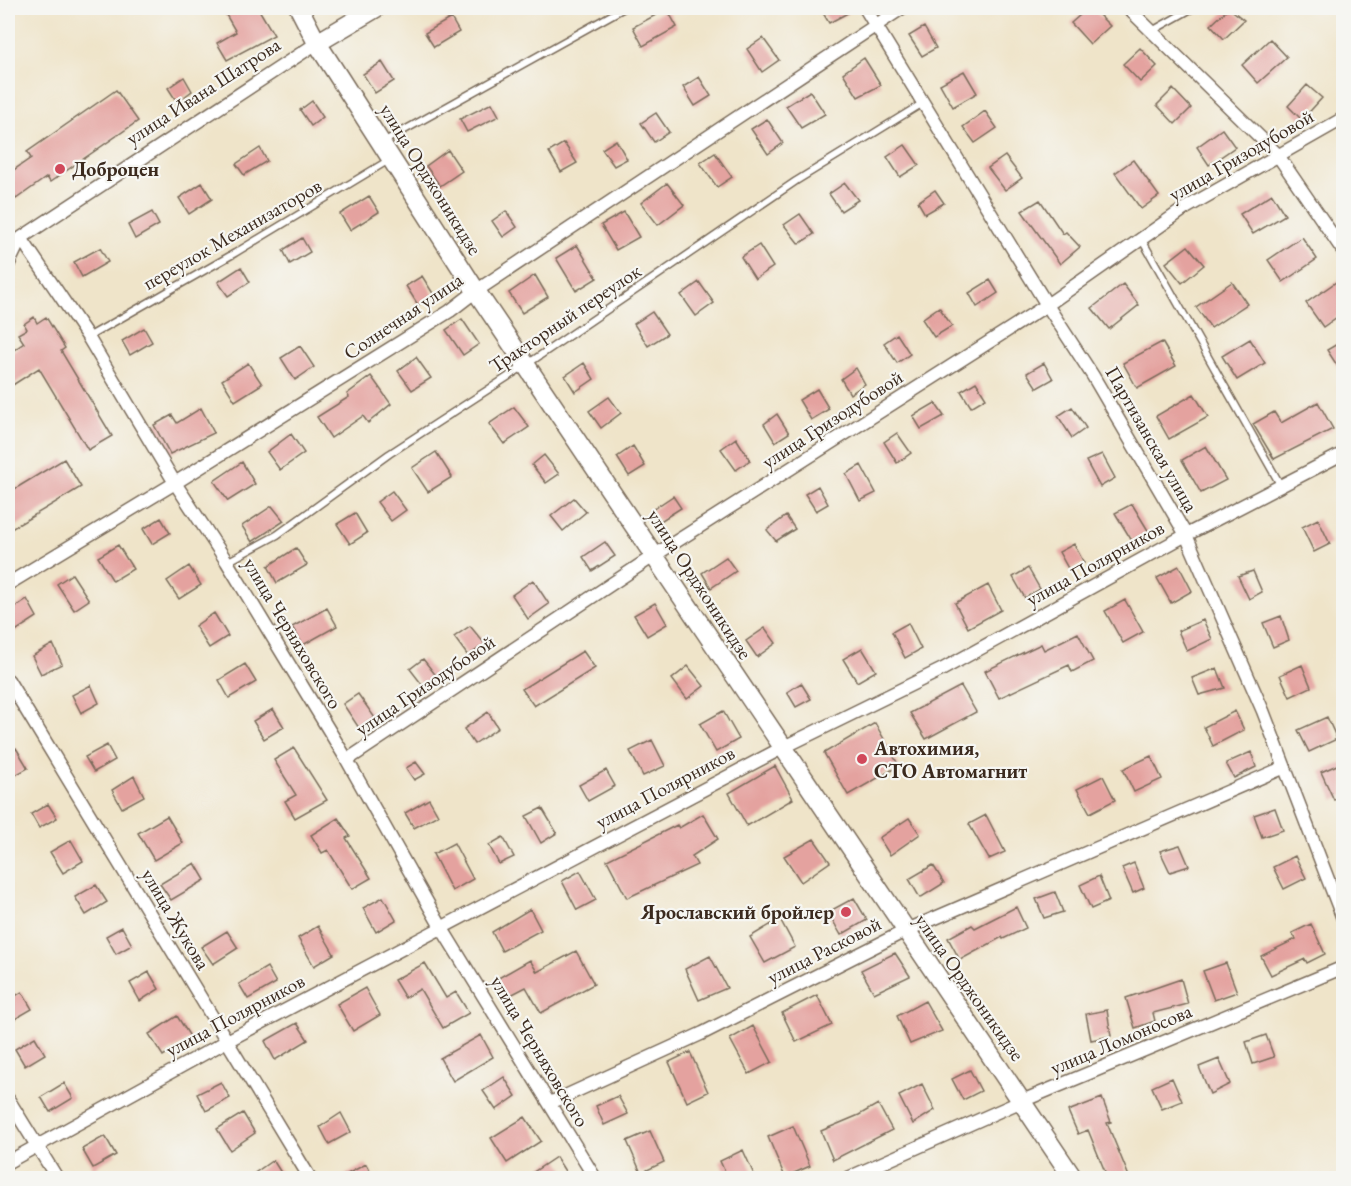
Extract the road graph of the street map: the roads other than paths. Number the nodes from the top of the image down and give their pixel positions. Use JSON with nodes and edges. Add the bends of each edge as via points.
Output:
{"nodes":[{"id":1,"x":299,"y":8,"type":"edge"},
{"id":2,"x":376,"y":8,"type":"edge"},
{"id":3,"x":624,"y":8,"type":"edge"},
{"id":4,"x":865,"y":8,"type":"edge"},
{"id":5,"x":902,"y":8,"type":"edge"},
{"id":6,"x":1128,"y":8,"type":"edge"},
{"id":7,"x":1193,"y":8,"type":"edge"},
{"id":8,"x":875,"y":25,"type":"junction"},
{"id":9,"x":1152,"y":32,"type":"junction"},
{"id":10,"x":317,"y":43,"type":"junction"},
{"id":11,"x":923,"y":102,"type":"junction"},
{"id":12,"x":1344,"y":118,"type":"edge"},
{"id":13,"x":387,"y":151,"type":"junction"},
{"id":14,"x":1277,"y":154,"type":"junction"},
{"id":15,"x":21,"y":238,"type":"junction"},
{"id":16,"x":1142,"y":240,"type":"junction"},
{"id":17,"x":8,"y":247,"type":"edge"},
{"id":18,"x":1344,"y":252,"type":"edge"},
{"id":19,"x":8,"y":265,"type":"edge"},
{"id":20,"x":476,"y":291,"type":"junction"},
{"id":21,"x":1047,"y":305,"type":"junction"},
{"id":22,"x":88,"y":337,"type":"junction"},
{"id":23,"x":526,"y":365,"type":"junction"},
{"id":24,"x":1344,"y":453,"type":"edge"},
{"id":25,"x":175,"y":483,"type":"junction"},
{"id":26,"x":1281,"y":486,"type":"junction"},
{"id":27,"x":1186,"y":535,"type":"junction"},
{"id":28,"x":655,"y":555,"type":"junction"},
{"id":29,"x":226,"y":562,"type":"junction"},
{"id":30,"x":8,"y":584,"type":"edge"},
{"id":31,"x":8,"y":680,"type":"edge"},
{"id":32,"x":782,"y":748,"type":"junction"},
{"id":33,"x":347,"y":760,"type":"junction"},
{"id":34,"x":1285,"y":767,"type":"junction"},
{"id":35,"x":1344,"y":921,"type":"edge"},
{"id":36,"x":441,"y":927,"type":"junction"},
{"id":37,"x":905,"y":931,"type":"junction"},
{"id":38,"x":1344,"y":967,"type":"edge"},
{"id":39,"x":227,"y":1041,"type":"junction"},
{"id":40,"x":8,"y":1099,"type":"edge"},
{"id":41,"x":1022,"y":1101,"type":"junction"},
{"id":42,"x":549,"y":1102,"type":"junction"},
{"id":43,"x":36,"y":1146,"type":"junction"},
{"id":44,"x":8,"y":1162,"type":"edge"},
{"id":45,"x":57,"y":1179,"type":"edge"},
{"id":46,"x":310,"y":1179,"type":"edge"},
{"id":47,"x":595,"y":1179,"type":"edge"},
{"id":48,"x":848,"y":1179,"type":"edge"},
{"id":49,"x":1073,"y":1179,"type":"edge"}],
"edges":[{"from":1,"to":10,"type":"main road","name":"улица Орджоникидзе"},
{"from":2,"to":10,"type":"main road","name":"улица Ивана Шатрова"},
{"from":3,"to":13,"type":"lane","name":"переулок Механизаторов"},
{"from":4,"to":8,"type":"street","name":"Партизанская улица"},
{"from":5,"to":8,"type":"street","name":"Солнечная улица"},
{"from":6,"to":9,"type":"street"},
{"from":7,"to":9,"type":"lane"},
{"from":8,"to":11,"type":"street","name":"Партизанская улица"},
{"from":8,"to":20,"type":"street","name":"Солнечная улица"},
{"from":9,"to":14,"type":"street"},
{"from":10,"to":13,"type":"main road","name":"улица Орджоникидзе"},
{"from":10,"to":15,"type":"street","name":"улица Ивана Шатрова"},
{"from":11,"to":21,"type":"street","name":"Партизанская улица"},
{"from":11,"to":23,"type":"lane","name":"Тракторный переулок","via":[[796,181]]},
{"from":12,"to":14,"type":"street","name":"улица Гризодубовой"},
{"from":13,"to":20,"type":"main road","name":"улица Орджоникидзе"},
{"from":13,"to":22,"type":"lane","name":"переулок Механизаторов","via":[[236,253]]},
{"from":14,"to":16,"type":"street","name":"улица Гризодубовой","via":[[1184,209]]},
{"from":14,"to":18,"type":"street"},
{"from":15,"to":17,"type":"lane"},
{"from":15,"to":19,"type":"street"},
{"from":15,"to":22,"type":"street","name":"улица Черняховского"},
{"from":16,"to":21,"type":"street","name":"улица Гризодубовой"},
{"from":16,"to":26,"type":"lane"},
{"from":20,"to":23,"type":"main road","name":"улица Орджоникидзе"},
{"from":20,"to":25,"type":"street","name":"Солнечная улица"},
{"from":21,"to":27,"type":"street","name":"Партизанская улица"},
{"from":21,"to":28,"type":"street","name":"улица Гризодубовой"},
{"from":22,"to":25,"type":"street","name":"улица Черняховского"},
{"from":23,"to":28,"type":"main road","name":"улица Орджоникидзе"},
{"from":23,"to":29,"type":"lane","name":"Тракторный переулок","via":[[389,454],[277,535]]},
{"from":24,"to":26,"type":"street","name":"улица Полярников"},
{"from":25,"to":29,"type":"street","name":"улица Черняховского"},
{"from":25,"to":30,"type":"street","name":"Солнечная улица"},
{"from":26,"to":27,"type":"street","name":"улица Полярников"},
{"from":27,"to":32,"type":"street","name":"улица Полярников","via":[[943,669]]},
{"from":27,"to":34,"type":"street","name":"Партизанская улица"},
{"from":28,"to":32,"type":"main road","name":"улица Орджоникидзе"},
{"from":28,"to":33,"type":"street","name":"улица Гризодубовой"},
{"from":29,"to":33,"type":"street","name":"улица Черняховского"},
{"from":31,"to":39,"type":"street","name":"улица Жукова"},
{"from":32,"to":36,"type":"street","name":"улица Полярников"},
{"from":32,"to":37,"type":"main road","name":"улица Орджоникидзе"},
{"from":33,"to":36,"type":"street","name":"улица Черняховского"},
{"from":34,"to":35,"type":"street","name":"Партизанская улица"},
{"from":34,"to":37,"type":"street","name":"улица Расковой"},
{"from":36,"to":39,"type":"street","name":"улица Полярников"},
{"from":36,"to":42,"type":"street","name":"улица Черняховского"},
{"from":37,"to":41,"type":"main road","name":"улица Орджоникидзе"},
{"from":37,"to":42,"type":"street","name":"улица Расковой","via":[[703,1033]]},
{"from":38,"to":41,"type":"street","name":"улица Ломоносова"},
{"from":39,"to":43,"type":"street","name":"улица Полярников"},
{"from":39,"to":46,"type":"street","name":"улица Жукова"},
{"from":40,"to":43,"type":"street"},
{"from":41,"to":48,"type":"street","name":"улица Ломоносова"},
{"from":41,"to":49,"type":"main road","name":"улица Орджоникидзе"},
{"from":42,"to":47,"type":"street","name":"улица Черняховского"},
{"from":43,"to":44,"type":"street","name":"улица Полярников"},
{"from":43,"to":45,"type":"street"}]}
